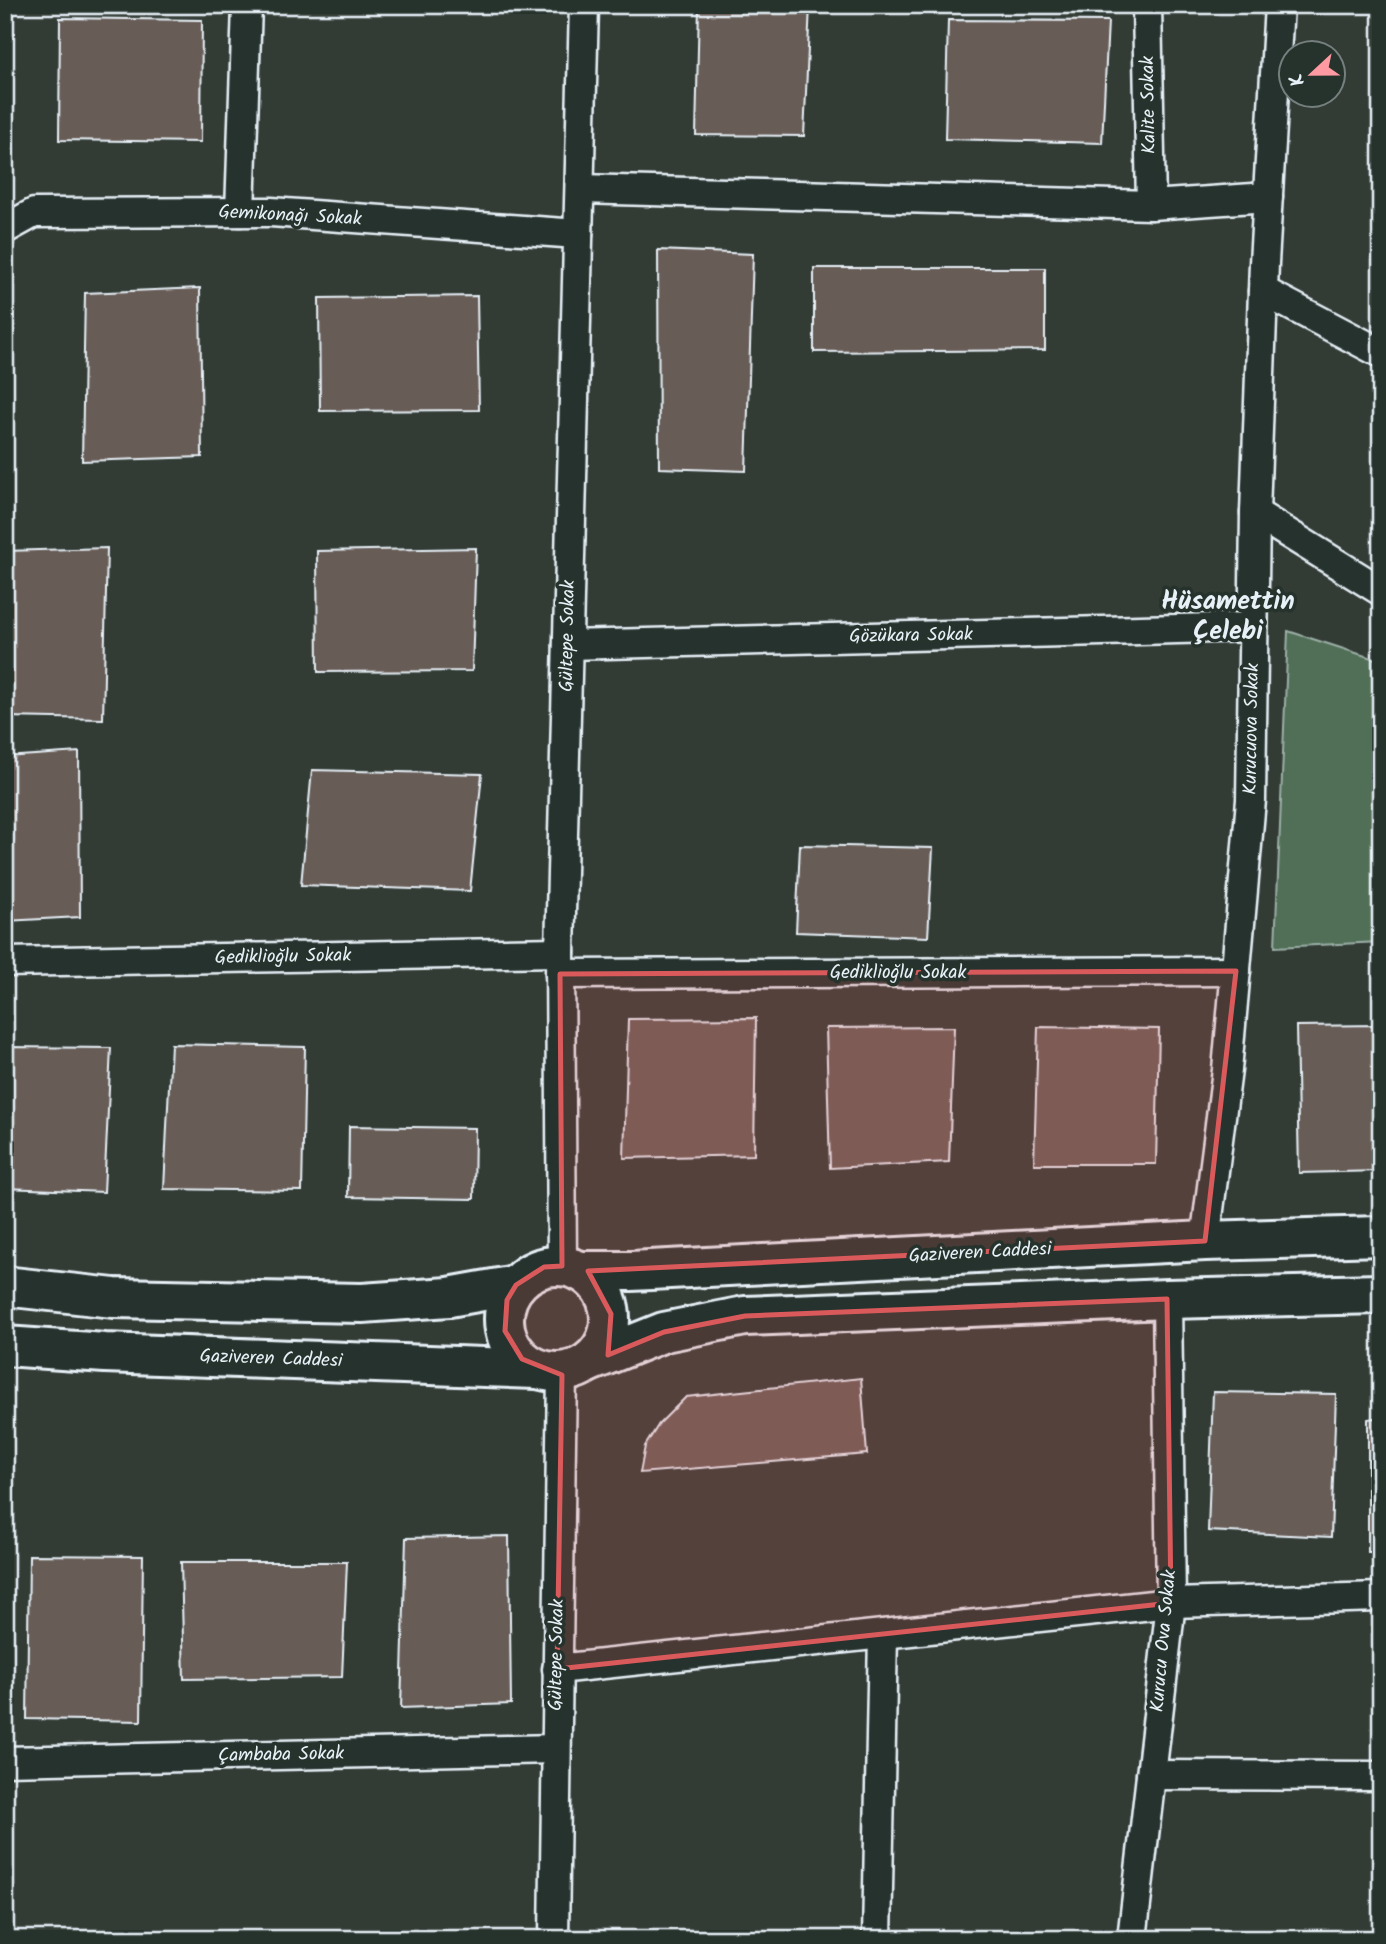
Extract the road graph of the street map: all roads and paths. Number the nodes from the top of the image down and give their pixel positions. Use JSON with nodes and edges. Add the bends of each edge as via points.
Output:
{"nodes":[{"id":1,"x":247,"y":5,"type":"edge"},
{"id":2,"x":584,"y":5,"type":"edge"},
{"id":3,"x":1147,"y":5,"type":"edge"},
{"id":4,"x":1279,"y":5,"type":"edge"},
{"id":5,"x":580,"y":189,"type":"junction"},
{"id":6,"x":1268,"y":197,"type":"junction"},
{"id":7,"x":1151,"y":205,"type":"junction"},
{"id":8,"x":5,"y":212,"type":"edge"},
{"id":9,"x":240,"y":212,"type":"junction"},
{"id":10,"x":34,"y":213,"type":"junction"},
{"id":11,"x":5,"y":229,"type":"edge"},
{"id":12,"x":578,"y":234,"type":"junction"},
{"id":13,"x":1263,"y":291,"type":"junction"},
{"id":14,"x":1381,"y":353,"type":"edge"},
{"id":15,"x":1255,"y":513,"type":"junction"},
{"id":16,"x":1381,"y":591,"type":"edge"},
{"id":17,"x":1254,"y":627,"type":"junction"},
{"id":18,"x":568,"y":645,"type":"junction"},
{"id":19,"x":5,"y":962,"type":"edge"},
{"id":20,"x":560,"y":963,"type":"junction"},
{"id":21,"x":1236,"y":971,"type":"junction"},
{"id":22,"x":1381,"y":1236,"type":"edge"},
{"id":23,"x":1205,"y":1241,"type":"junction"},
{"id":24,"x":571,"y":1268,"type":"junction"},
{"id":25,"x":5,"y":1285,"type":"edge"},
{"id":26,"x":516,"y":1285,"type":"junction"},
{"id":27,"x":1381,"y":1294,"type":"edge"},
{"id":28,"x":1167,"y":1299,"type":"junction"},
{"id":29,"x":5,"y":1346,"type":"edge"},
{"id":30,"x":563,"y":1368,"type":"junction"},
{"id":31,"x":1381,"y":1597,"type":"edge"},
{"id":32,"x":1171,"y":1603,"type":"junction"},
{"id":33,"x":883,"y":1634,"type":"junction"},
{"id":34,"x":557,"y":1669,"type":"junction"},
{"id":35,"x":556,"y":1749,"type":"junction"},
{"id":36,"x":5,"y":1761,"type":"edge"},
{"id":37,"x":1151,"y":1775,"type":"junction"},
{"id":38,"x":1381,"y":1776,"type":"edge"},
{"id":39,"x":554,"y":1939,"type":"edge"},
{"id":40,"x":877,"y":1939,"type":"edge"},
{"id":41,"x":1132,"y":1939,"type":"edge"}],
"edges":[{"from":1,"to":9,"type":"street"},
{"from":2,"to":5,"type":"street","name":"Gültepe Sokak"},
{"from":3,"to":7,"type":"street","name":"Kalite Sokak"},
{"from":4,"to":6,"type":"street","name":"Kurucuova Sokak"},
{"from":5,"to":7,"type":"street"},
{"from":5,"to":12,"type":"street","name":"Gültepe Sokak"},
{"from":6,"to":7,"type":"street"},
{"from":6,"to":13,"type":"street","name":"Kurucuova Sokak"},
{"from":8,"to":10,"type":"street"},
{"from":9,"to":10,"type":"street","name":"Gemikonağı Sokak"},
{"from":9,"to":12,"type":"street","name":"Gemikonağı Sokak"},
{"from":10,"to":11,"type":"street","name":"Gemikonağı Sokak"},
{"from":12,"to":18,"type":"street","name":"Gültepe Sokak"},
{"from":13,"to":14,"type":"street"},
{"from":13,"to":15,"type":"street","name":"Kurucuova Sokak"},
{"from":15,"to":16,"type":"street"},
{"from":15,"to":17,"type":"street","name":"Kurucuova Sokak"},
{"from":17,"to":18,"type":"street","name":"Gözükara Sokak"},
{"from":17,"to":21,"type":"street","name":"Kurucuova Sokak","via":[[1251,800]]},
{"from":18,"to":20,"type":"street","name":"Gültepe Sokak"},
{"from":19,"to":20,"type":"street","name":"Gediklioğlu Sokak"},
{"from":20,"to":21,"type":"street","name":"Gediklioğlu Sokak"},
{"from":20,"to":24,"type":"street","name":"Gültepe Sokak"},
{"from":21,"to":23,"type":"street","name":"Kurucuova Sokak"},
{"from":22,"to":23,"type":"main road","name":"Gaziveren Caddesi"},
{"from":23,"to":24,"type":"main road","name":"Gaziveren Caddesi","via":[[631,1271]]},
{"from":24,"to":26,"type":"main road","via":[[544,1267]]},
{"from":24,"to":30,"type":"main road","via":[[595,1281],[606,1296],[610,1332],[602,1349]]},
{"from":25,"to":26,"type":"main road","via":[[114,1298],[362,1303],[449,1297]]},
{"from":26,"to":30,"type":"main road","via":[[504,1315],[511,1346],[522,1359]]},
{"from":27,"to":28,"type":"main road","name":"Gaziveren Caddesi"},
{"from":28,"to":30,"type":"main road","name":"Gaziveren Caddesi","via":[[745,1316],[664,1332]]},
{"from":28,"to":32,"type":"street","name":"Kurucu Ova Sokak"},
{"from":29,"to":30,"type":"main road","name":"Gaziveren Caddesi"},
{"from":30,"to":34,"type":"street","name":"Gültepe Sokak"},
{"from":31,"to":32,"type":"street"},
{"from":32,"to":33,"type":"street"},
{"from":32,"to":37,"type":"street","name":"Kurucu Ova Sokak"},
{"from":33,"to":34,"type":"street"},
{"from":33,"to":40,"type":"street"},
{"from":34,"to":35,"type":"street","name":"Gültepe Sokak"},
{"from":35,"to":36,"type":"street","name":"Çambaba Sokak"},
{"from":35,"to":39,"type":"street","name":"Gültepe Sokak"},
{"from":37,"to":38,"type":"street"},
{"from":37,"to":41,"type":"street","name":"Kurucu Ova Sokak"}]}
